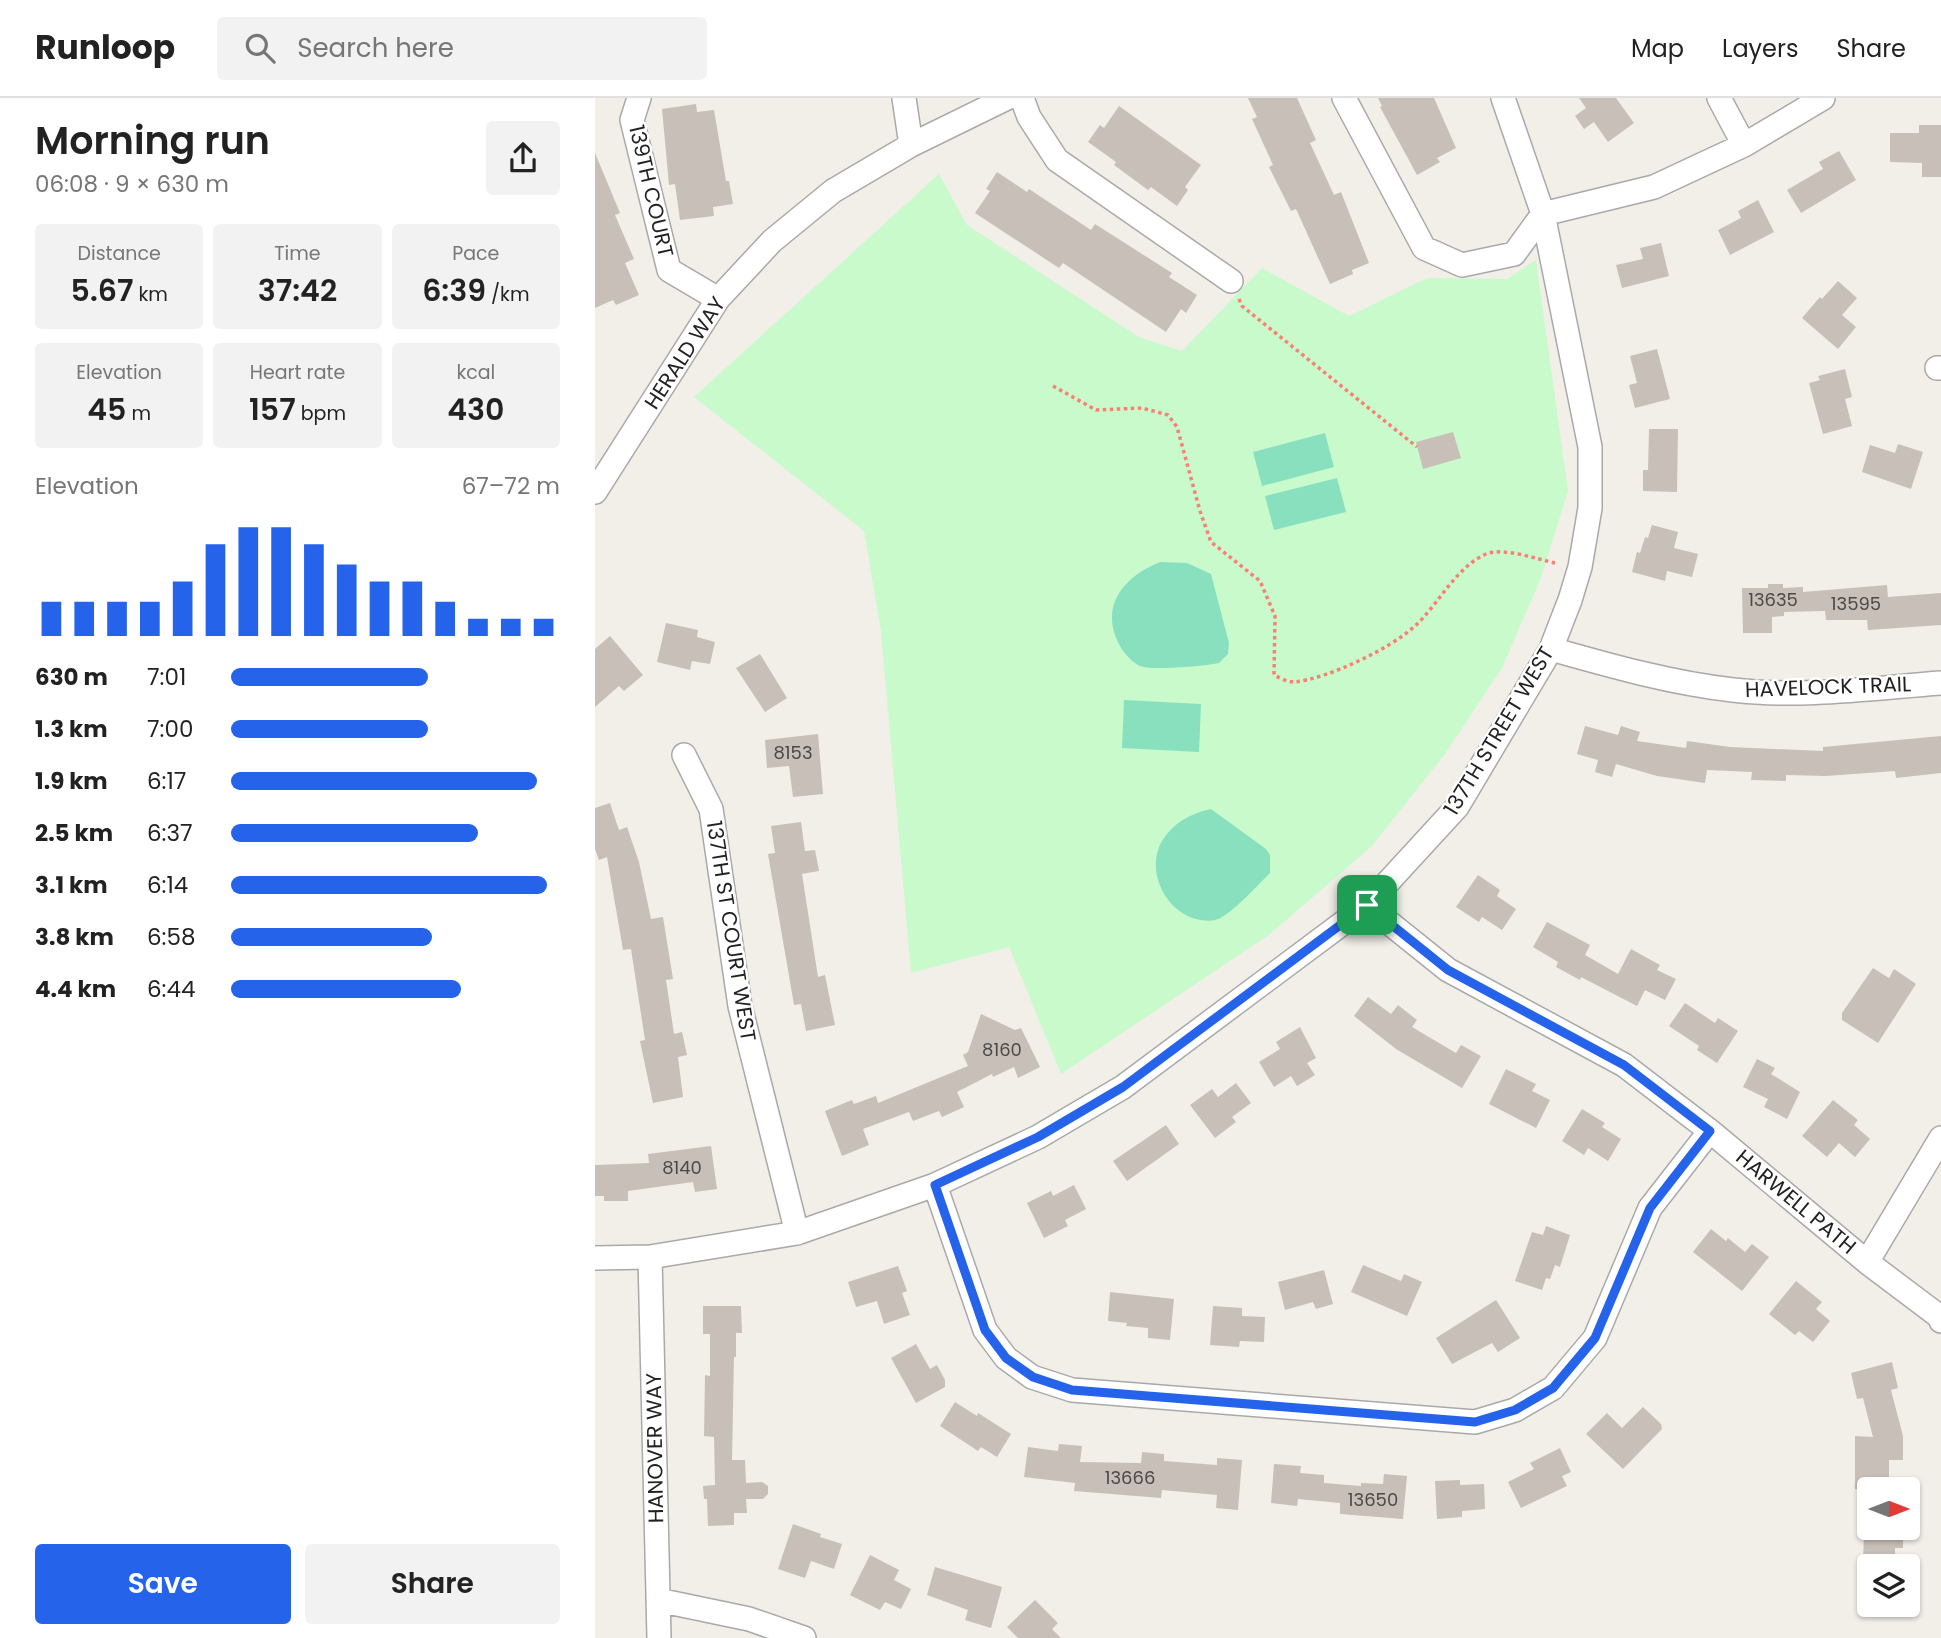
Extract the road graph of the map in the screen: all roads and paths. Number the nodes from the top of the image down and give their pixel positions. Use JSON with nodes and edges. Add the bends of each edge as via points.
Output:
{"nodes":[{"id":1,"x":639,"y":98,"type":"edge"},
{"id":2,"x":904,"y":98,"type":"edge"},
{"id":3,"x":1007,"y":98,"type":"edge"},
{"id":4,"x":1022,"y":98,"type":"edge"},
{"id":5,"x":1343,"y":98,"type":"edge"},
{"id":6,"x":1503,"y":98,"type":"edge"},
{"id":7,"x":1719,"y":98,"type":"edge"},
{"id":8,"x":1823,"y":98,"type":"edge"},
{"id":9,"x":911,"y":145,"type":"junction"},
{"id":10,"x":1744,"y":145,"type":"junction"},
{"id":11,"x":1543,"y":214,"type":"junction"},
{"id":12,"x":1231,"y":281,"type":"joint"},
{"id":13,"x":718,"y":299,"type":"junction"},
{"id":14,"x":1053,"y":386,"type":"dead end"},
{"id":15,"x":1417,"y":447,"type":"dead end"},
{"id":16,"x":595,"y":492,"type":"edge"},
{"id":17,"x":1555,"y":564,"type":"dead end"},
{"id":18,"x":1551,"y":649,"type":"junction"},
{"id":19,"x":1941,"y":682,"type":"edge"},
{"id":20,"x":684,"y":755,"type":"dead end"},
{"id":21,"x":1367,"y":905,"type":"junction"},
{"id":22,"x":1710,"y":1131,"type":"junction"},
{"id":23,"x":1941,"y":1138,"type":"edge"},
{"id":24,"x":935,"y":1185,"type":"junction"},
{"id":25,"x":797,"y":1233,"type":"junction"},
{"id":26,"x":650,"y":1257,"type":"junction"},
{"id":27,"x":595,"y":1258,"type":"edge"},
{"id":28,"x":1867,"y":1262,"type":"junction"},
{"id":29,"x":1941,"y":1321,"type":"edge"},
{"id":30,"x":658,"y":1600,"type":"junction"},
{"id":31,"x":659,"y":1638,"type":"edge"},
{"id":32,"x":804,"y":1638,"type":"edge"}],
"edges":[{"from":1,"to":13,"type":"street","name":"139TH COURT","via":[[632,120],[669,270]]},
{"from":2,"to":9,"type":"street"},
{"from":3,"to":9,"type":"street","name":"HERALD WAY"},
{"from":4,"to":12,"type":"street","via":[[1057,160]]},
{"from":5,"to":11,"type":"street","via":[[1424,248],[1462,265],[1514,254]]},
{"from":6,"to":11,"type":"street","name":"137TH STREET WEST"},
{"from":7,"to":10,"type":"street"},
{"from":8,"to":10,"type":"street"},
{"from":9,"to":13,"type":"street","name":"HERALD WAY","via":[[833,191],[772,241]]},
{"from":10,"to":11,"type":"street","via":[[1654,187]]},
{"from":11,"to":18,"type":"street","name":"137TH STREET WEST","via":[[1590,447],[1590,508],[1580,567]]},
{"from":12,"to":15,"type":"path","via":[[1242,306]]},
{"from":13,"to":16,"type":"street","name":"HERALD WAY"},
{"from":14,"to":17,"type":"path","via":[[1096,410],[1142,408],[1168,415],[1177,427],[1211,542],[1260,581],[1275,616],[1274,675],[1291,682],[1378,652],[1415,627],[1460,574],[1487,554],[1510,553]]},
{"from":18,"to":19,"type":"street","name":"HAVELOCK TRAIL","via":[[1654,678],[1734,691],[1803,692]]},
{"from":18,"to":21,"type":"street","name":"137TH STREET WEST","via":[[1457,807]]},
{"from":20,"to":25,"type":"street","name":"137TH ST COURT WEST","via":[[711,809],[740,1006]]},
{"from":21,"to":22,"type":"street","name":"HARWELL PATH","via":[[1448,970],[1624,1065]]},
{"from":21,"to":24,"type":"street","name":"137TH STREET WEST","via":[[1123,1087],[1038,1137]]},
{"from":22,"to":24,"type":"street","via":[[1650,1208],[1595,1338],[1553,1388],[1515,1410],[1475,1422],[1072,1390],[1033,1377],[1006,1358],[985,1330]]},
{"from":22,"to":28,"type":"street","name":"HARWELL PATH"},
{"from":23,"to":28,"type":"street"},
{"from":24,"to":25,"type":"street","name":"137TH STREET WEST"},
{"from":25,"to":26,"type":"street","name":"137TH STREET WEST"},
{"from":26,"to":27,"type":"street","name":"137TH STREET WEST"},
{"from":26,"to":30,"type":"street","name":"HANOVER WAY"},
{"from":28,"to":29,"type":"street","name":"HARWELL PATH"},
{"from":30,"to":31,"type":"street","name":"HANOVER WAY"},
{"from":30,"to":32,"type":"street","via":[[749,1619]]}]}
